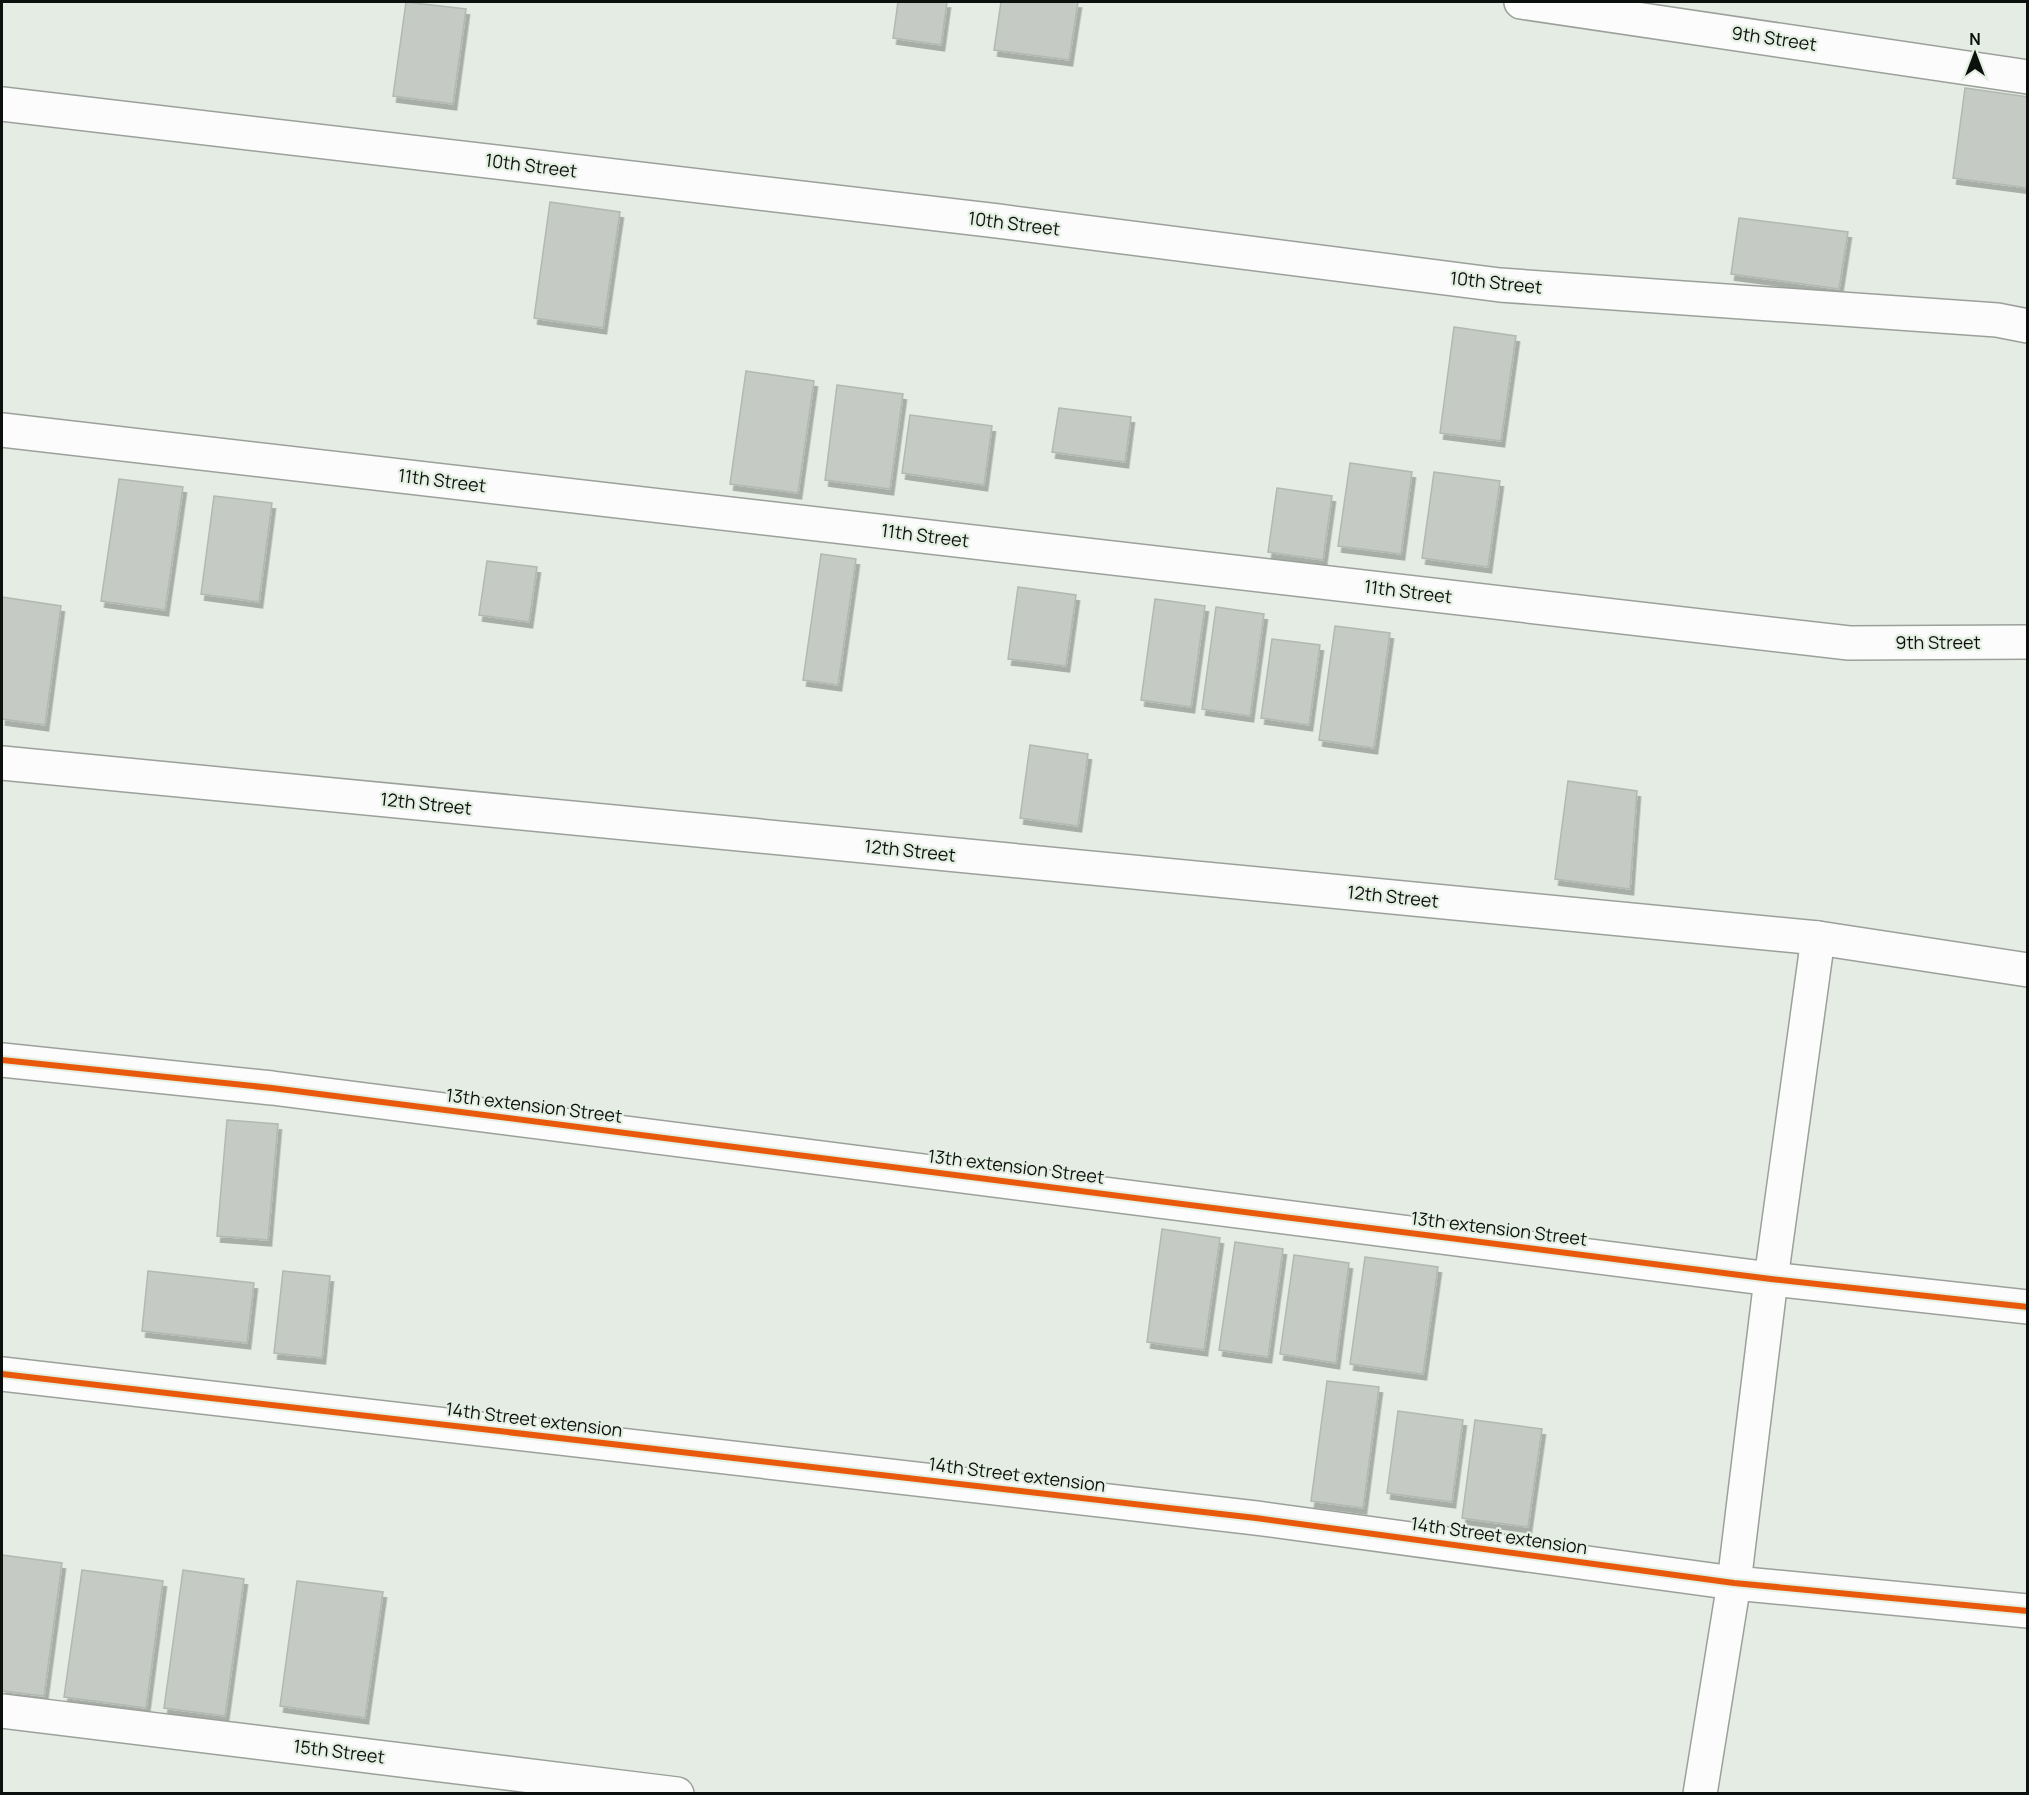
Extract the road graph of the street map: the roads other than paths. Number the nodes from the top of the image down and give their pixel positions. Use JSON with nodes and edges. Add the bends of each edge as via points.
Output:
{"nodes":[{"id":1,"x":1521,"y":2,"type":"edge"},
{"id":2,"x":2028,"y":77,"type":"edge"},
{"id":3,"x":2,"y":104,"type":"edge"},
{"id":4,"x":2028,"y":327,"type":"edge"},
{"id":5,"x":2,"y":430,"type":"edge"},
{"id":6,"x":2028,"y":642,"type":"edge"},
{"id":7,"x":1849,"y":643,"type":"joint"},
{"id":8,"x":2,"y":763,"type":"edge"},
{"id":9,"x":1818,"y":938,"type":"junction"},
{"id":10,"x":2028,"y":970,"type":"edge"},
{"id":11,"x":2,"y":1060,"type":"edge"},
{"id":12,"x":1771,"y":1279,"type":"junction"},
{"id":13,"x":2028,"y":1307,"type":"edge"},
{"id":14,"x":2,"y":1374,"type":"edge"},
{"id":15,"x":1734,"y":1583,"type":"junction"},
{"id":16,"x":2028,"y":1611,"type":"edge"},
{"id":17,"x":2,"y":1711,"type":"edge"},
{"id":18,"x":677,"y":1794,"type":"edge"},
{"id":19,"x":1700,"y":1794,"type":"edge"}],
"edges":[{"from":1,"to":2,"type":"street","name":"9th Street"},
{"from":3,"to":4,"type":"street","name":"10th Street","via":[[998,221],[1500,285],[1997,320]]},
{"from":5,"to":7,"type":"street","name":"11th Street"},
{"from":6,"to":7,"type":"street","name":"9th Street"},
{"from":8,"to":9,"type":"street","name":"12th Street"},
{"from":9,"to":10,"type":"street","name":"12th Street"},
{"from":9,"to":12,"type":"street"},
{"from":11,"to":12,"type":"street","name":"13th extension Street","via":[[272,1088]]},
{"from":12,"to":13,"type":"street","name":"13th extension Street"},
{"from":12,"to":15,"type":"street"},
{"from":14,"to":15,"type":"street","name":"14th Street extension","via":[[1256,1518]]},
{"from":15,"to":16,"type":"street","name":"14th Street extension"},
{"from":15,"to":19,"type":"street"},
{"from":17,"to":18,"type":"street","name":"15th Street"}]}
